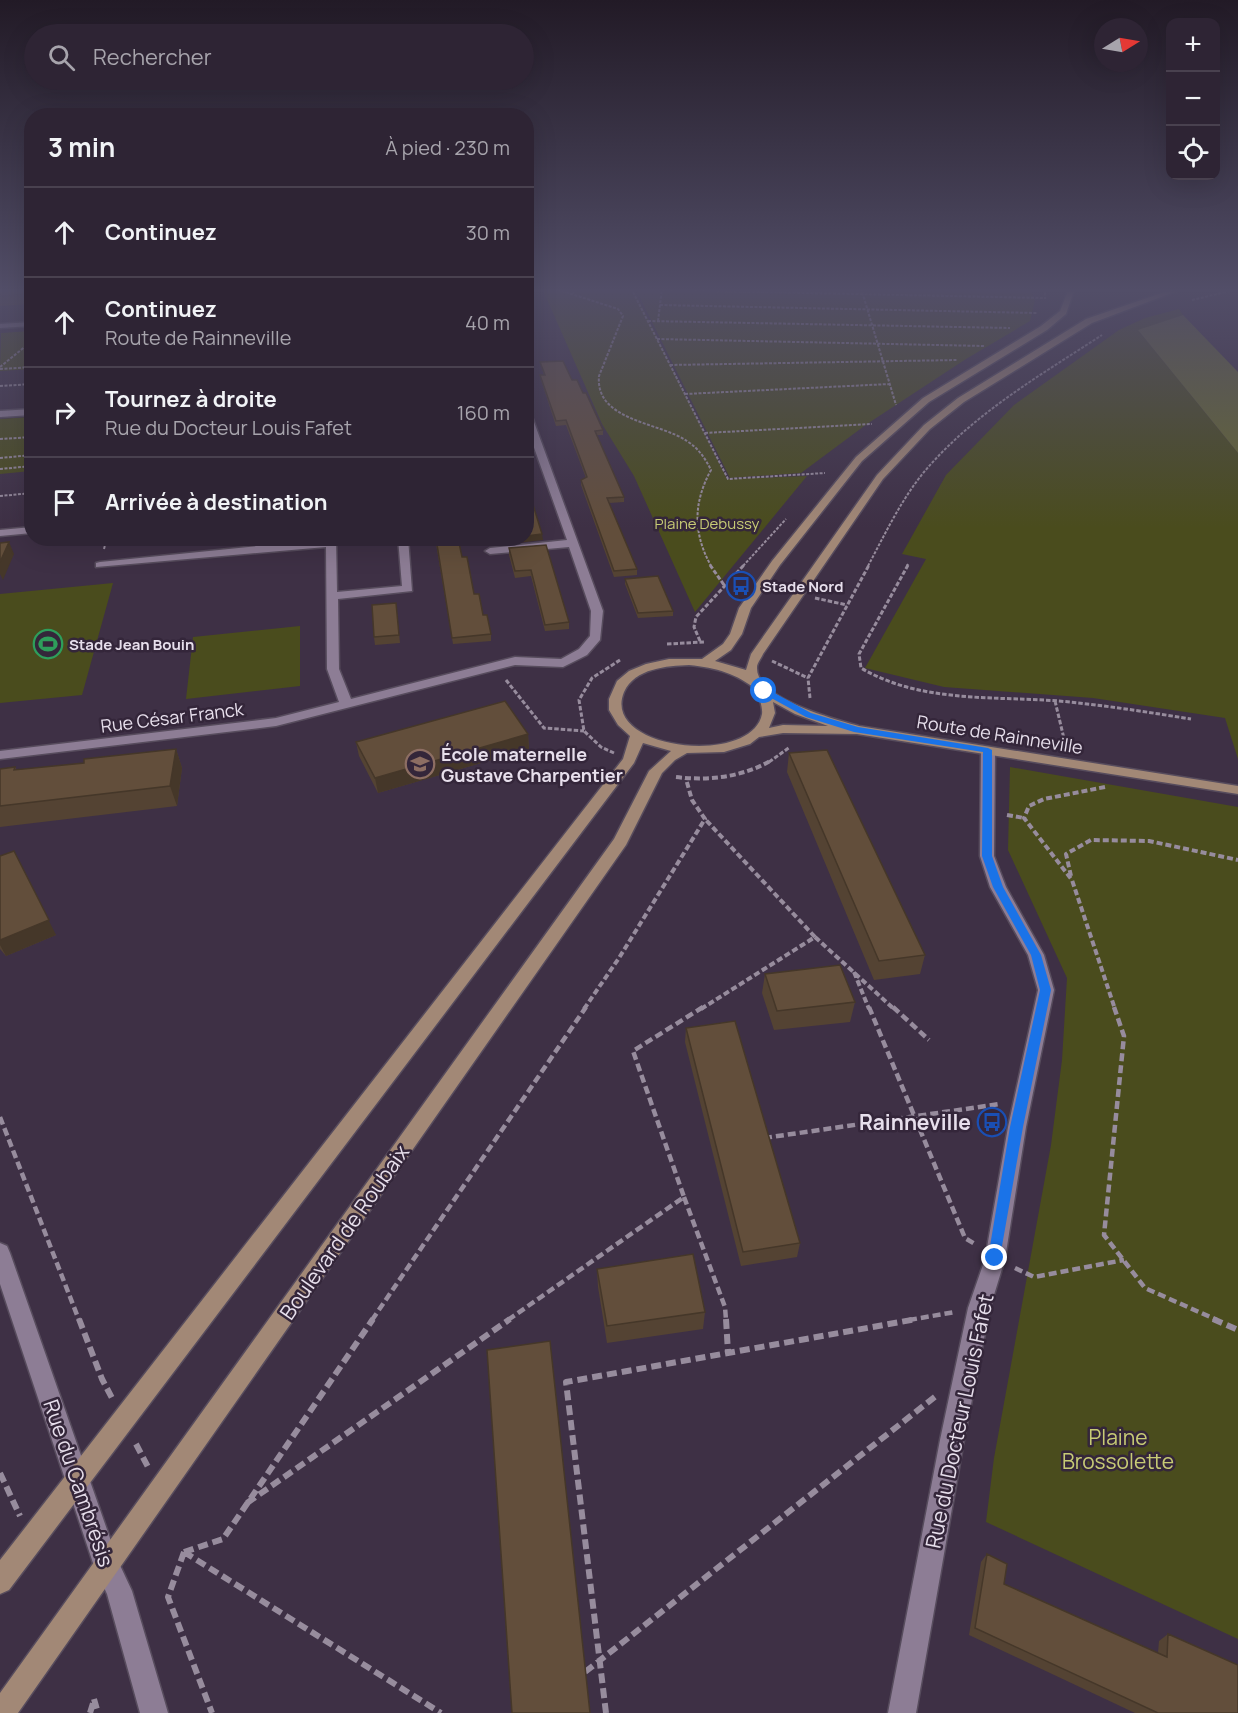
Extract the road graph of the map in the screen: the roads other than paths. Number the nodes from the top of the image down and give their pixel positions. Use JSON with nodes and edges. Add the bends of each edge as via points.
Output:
{"nodes":[{"id":1,"x":979,"y":368,"type":"edge"},
{"id":2,"x":1010,"y":368,"type":"edge"},
{"id":3,"x":24,"y":412,"type":"edge"},
{"id":4,"x":0,"y":414,"type":"edge"},
{"id":5,"x":534,"y":433,"type":"edge"},
{"id":6,"x":24,"y":531,"type":"edge"},
{"id":7,"x":0,"y":533,"type":"edge"},
{"id":8,"x":573,"y":543,"type":"junction"},
{"id":9,"x":283,"y":546,"type":"edge"},
{"id":10,"x":331,"y":546,"type":"edge"},
{"id":11,"x":404,"y":546,"type":"edge"},
{"id":12,"x":490,"y":551,"type":"dead end"},
{"id":13,"x":100,"y":565,"type":"dead end"},
{"id":14,"x":332,"y":596,"type":"junction"},
{"id":15,"x":706,"y":662,"type":"junction"},
{"id":16,"x":755,"y":681,"type":"junction"},
{"id":17,"x":764,"y":691,"type":"junction"},
{"id":18,"x":346,"y":703,"type":"junction"},
{"id":19,"x":857,"y":730,"type":"junction"},
{"id":20,"x":756,"y":734,"type":"junction"},
{"id":21,"x":637,"y":736,"type":"junction"},
{"id":22,"x":988,"y":750,"type":"junction"},
{"id":23,"x":682,"y":751,"type":"junction"},
{"id":24,"x":0,"y":755,"type":"edge"},
{"id":25,"x":1238,"y":790,"type":"edge"},
{"id":26,"x":0,"y":1253,"type":"edge"},
{"id":27,"x":77,"y":1480,"type":"junction"},
{"id":28,"x":106,"y":1566,"type":"junction"},
{"id":29,"x":0,"y":1581,"type":"edge"},
{"id":30,"x":3,"y":1713,"type":"edge"},
{"id":31,"x":154,"y":1713,"type":"edge"},
{"id":32,"x":902,"y":1713,"type":"edge"}],
"edges":[{"from":1,"to":15,"type":"main road","via":[[926,400],[859,459],[776,563],[745,608],[727,647]]},
{"from":2,"to":16,"type":"main road","via":[[927,427],[880,477],[757,654],[751,667]]},
{"from":3,"to":4,"type":"street"},
{"from":5,"to":8,"type":"street","name":"Rue César Franck"},
{"from":6,"to":7,"type":"street"},
{"from":8,"to":12,"type":"street"},
{"from":8,"to":18,"type":"street","name":"Rue César Franck","via":[[597,611],[596,637],[583,652],[563,663],[515,661]]},
{"from":9,"to":13,"type":"street"},
{"from":10,"to":14,"type":"street"},
{"from":11,"to":14,"type":"street","via":[[408,589]]},
{"from":14,"to":18,"type":"street","via":[[333,669]]},
{"from":15,"to":16,"type":"main road","via":[[741,672]]},
{"from":15,"to":21,"type":"main road","via":[[685,661],[646,669],[620,687],[615,699],[616,712]]},
{"from":16,"to":17,"type":"main road"},
{"from":17,"to":19,"type":"main road","via":[[801,712]]},
{"from":17,"to":20,"type":"main road","via":[[770,713]]},
{"from":18,"to":24,"type":"street","name":"Rue César Franck","via":[[276,722]]},
{"from":19,"to":20,"type":"main road","name":"Route de Rainneville","via":[[783,729]]},
{"from":19,"to":22,"type":"main road","name":"Route de Rainneville"},
{"from":20,"to":23,"type":"main road","via":[[723,748]]},
{"from":21,"to":23,"type":"main road"},
{"from":21,"to":27,"type":"main road","via":[[629,760]]},
{"from":22,"to":25,"type":"main road","name":"Route de Rainneville"},
{"from":22,"to":32,"type":"street","name":"Rue du Docteur Louis Fafet","via":[[987,856],[998,887],[1036,955],[1046,990],[995,1258],[979,1308],[966,1373]]},
{"from":23,"to":28,"type":"main road","name":"Boulevard de Roubaix","via":[[656,771],[621,841]]},
{"from":26,"to":27,"type":"street","name":"Rue du Cambrésis"},
{"from":27,"to":28,"type":"street","name":"Rue du Cambrésis"},
{"from":27,"to":29,"type":"main road"},
{"from":28,"to":30,"type":"main road","name":"Boulevard de Roubaix"},
{"from":28,"to":31,"type":"street","name":"Rue du Cambrésis","via":[[119,1591]]}]}
